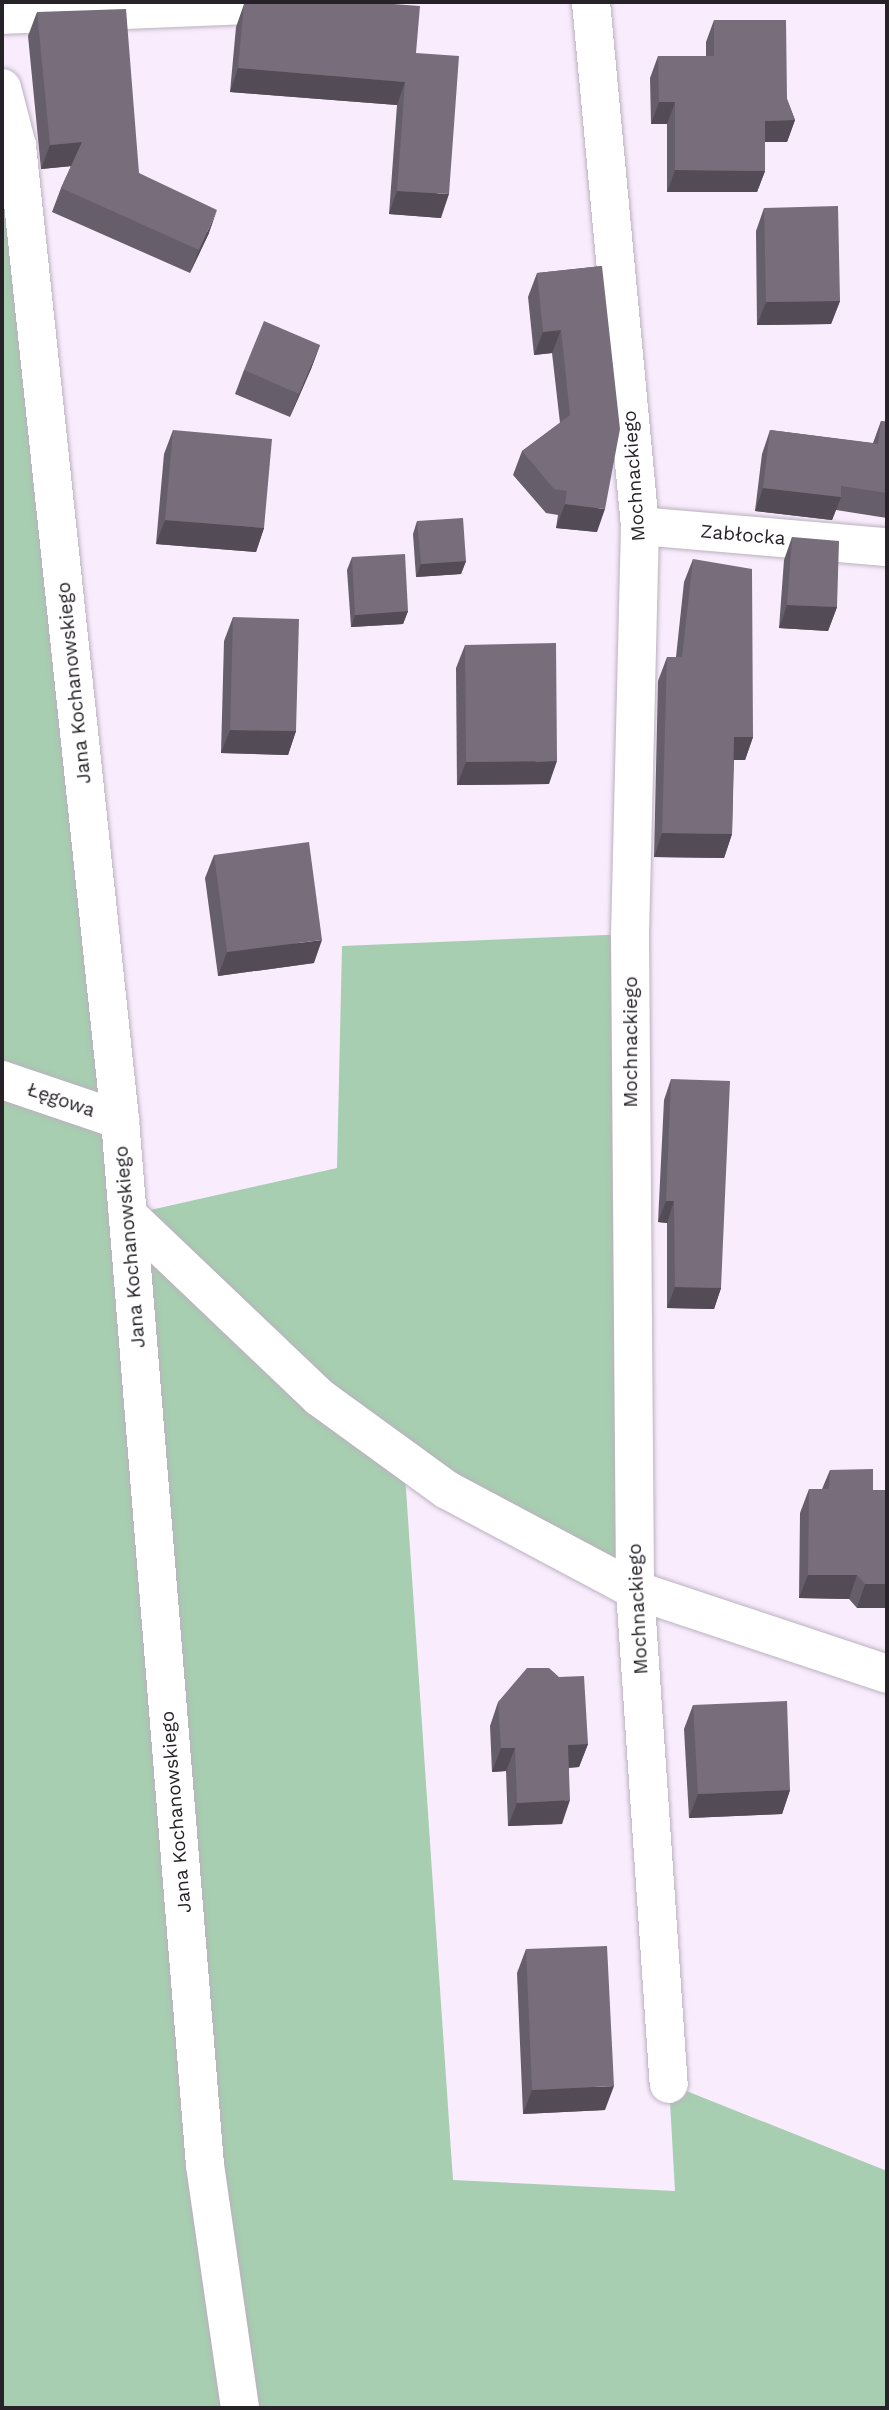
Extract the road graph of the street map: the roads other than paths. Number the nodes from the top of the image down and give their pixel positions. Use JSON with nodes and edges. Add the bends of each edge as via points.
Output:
{"nodes":[{"id":1,"x":324,"y":2,"type":"edge"},
{"id":2,"x":591,"y":2,"type":"edge"},
{"id":3,"x":2,"y":15,"type":"edge"},
{"id":4,"x":2,"y":88,"type":"edge"},
{"id":5,"x":640,"y":526,"type":"junction"},
{"id":6,"x":887,"y":547,"type":"edge"},
{"id":7,"x":2,"y":1080,"type":"edge"},
{"id":8,"x":120,"y":1120,"type":"junction"},
{"id":9,"x":128,"y":1215,"type":"junction"},
{"id":10,"x":635,"y":1590,"type":"junction"},
{"id":11,"x":887,"y":1674,"type":"edge"},
{"id":12,"x":669,"y":2084,"type":"dead end"},
{"id":13,"x":240,"y":2408,"type":"edge"}],
"edges":[{"from":1,"to":3,"type":"street"},
{"from":2,"to":5,"type":"street","name":"Mochnackiego"},
{"from":4,"to":8,"type":"street","name":"Jana Kochanowskiego","via":[[17,146]]},
{"from":5,"to":6,"type":"street","name":"Zabłocka"},
{"from":5,"to":10,"type":"street","name":"Mochnackiego","via":[[630,934]]},
{"from":7,"to":8,"type":"street","name":"Łęgowa"},
{"from":8,"to":9,"type":"street","name":"Jana Kochanowskiego"},
{"from":9,"to":10,"type":"street","via":[[318,1397],[447,1490]]},
{"from":9,"to":13,"type":"street","name":"Jana Kochanowskiego","via":[[205,2165]]},
{"from":10,"to":11,"type":"street"},
{"from":10,"to":12,"type":"street","name":"Mochnackiego"}]}
